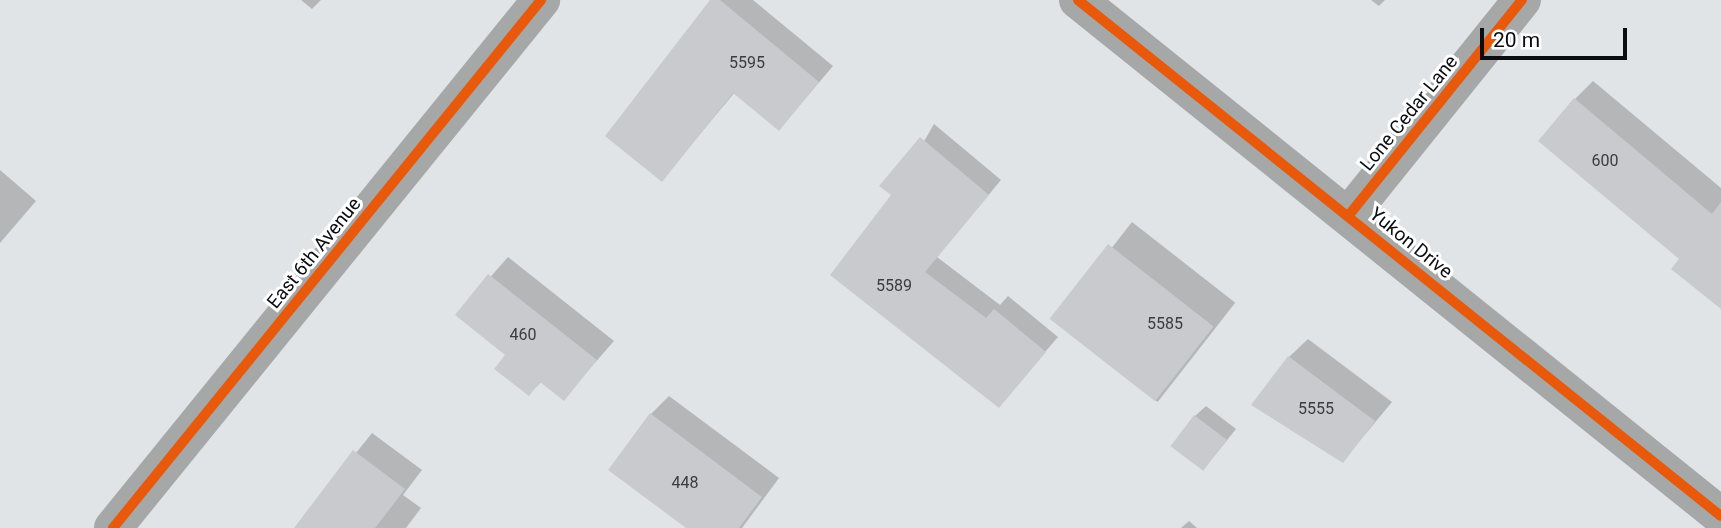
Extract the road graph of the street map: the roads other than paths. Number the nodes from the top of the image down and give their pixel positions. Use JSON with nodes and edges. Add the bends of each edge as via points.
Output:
{"nodes":[{"id":1,"x":541,"y":0,"type":"edge"},
{"id":2,"x":1078,"y":0,"type":"edge"},
{"id":3,"x":1522,"y":0,"type":"edge"},
{"id":4,"x":1349,"y":215,"type":"junction"},
{"id":5,"x":1721,"y":516,"type":"edge"},
{"id":6,"x":113,"y":528,"type":"edge"}],
"edges":[{"from":1,"to":6,"type":"street","name":"East 6th Avenue"},
{"from":2,"to":4,"type":"street","name":"Yukon Drive"},
{"from":3,"to":4,"type":"street","name":"Lone Cedar Lane"},
{"from":4,"to":5,"type":"street","name":"Yukon Drive"}]}
